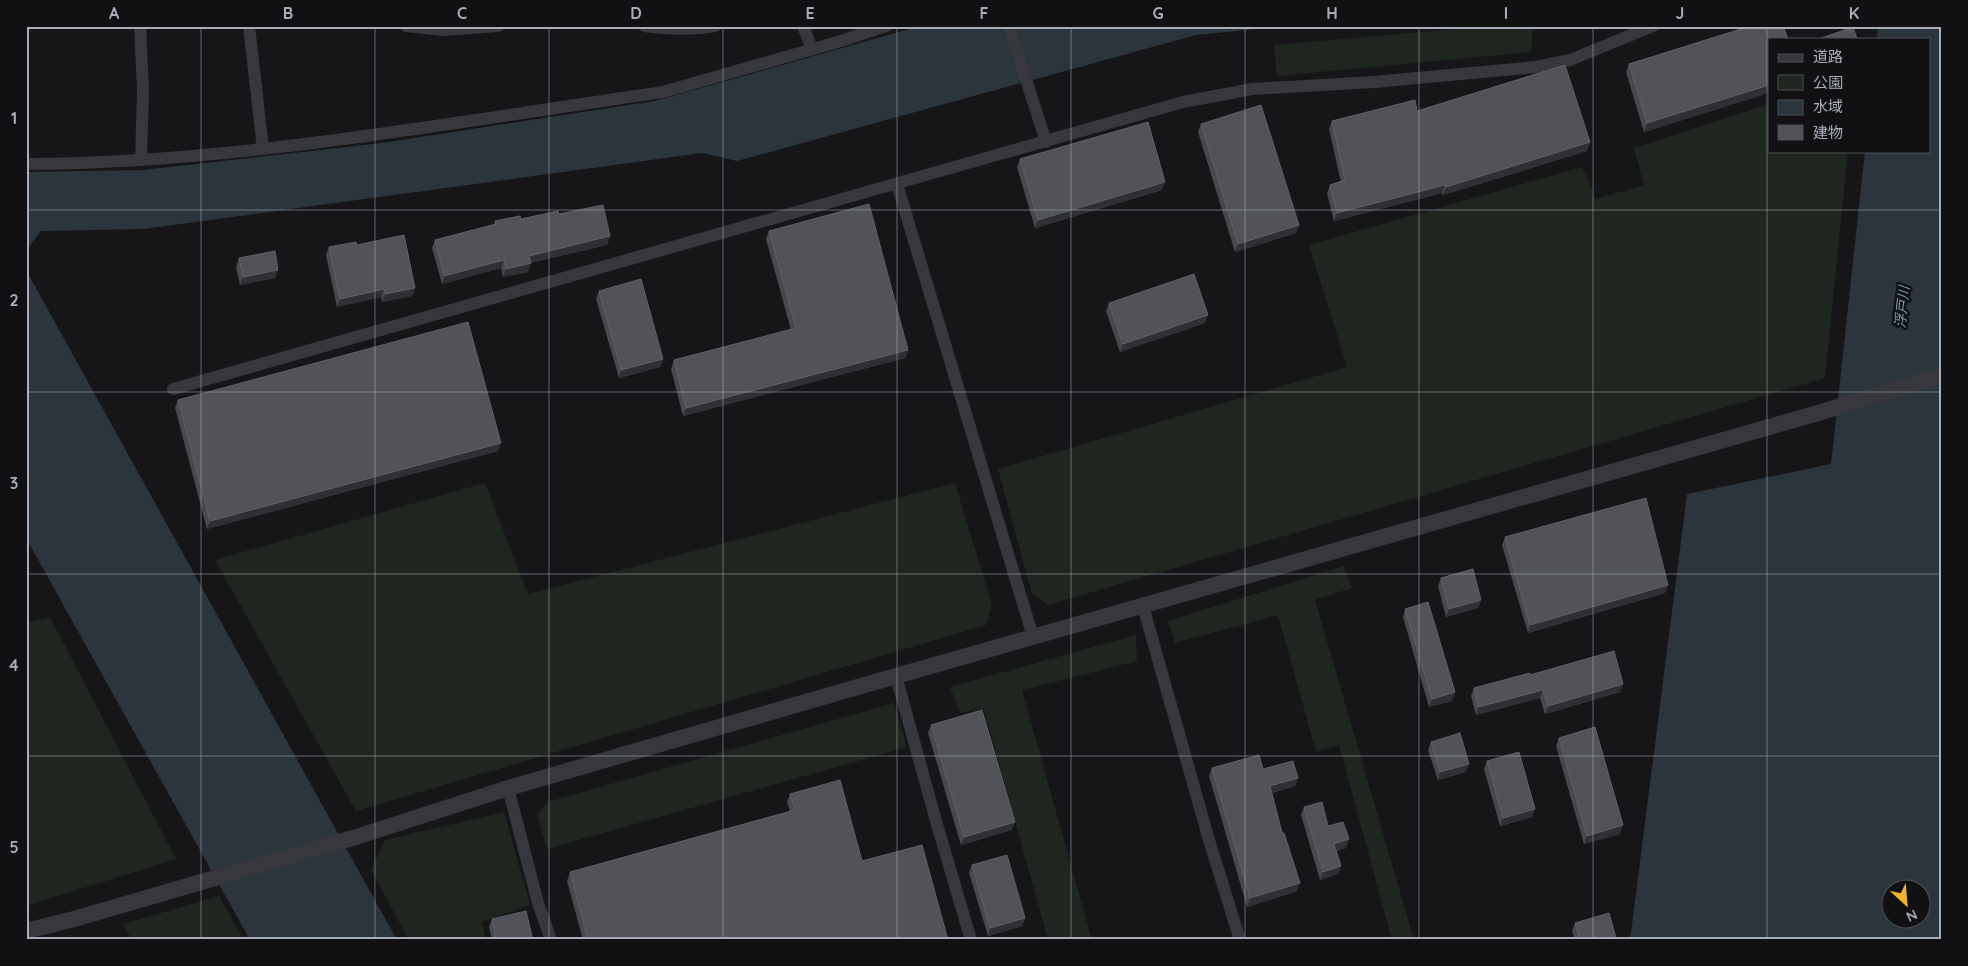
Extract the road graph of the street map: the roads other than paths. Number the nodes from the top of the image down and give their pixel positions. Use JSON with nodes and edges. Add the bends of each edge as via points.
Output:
{"nodes":[{"id":1,"x":140,"y":26,"type":"edge"},
{"id":2,"x":249,"y":26,"type":"edge"},
{"id":3,"x":406,"y":26,"type":"edge"},
{"id":4,"x":498,"y":26,"type":"edge"},
{"id":5,"x":644,"y":26,"type":"edge"},
{"id":6,"x":715,"y":26,"type":"edge"},
{"id":7,"x":803,"y":26,"type":"edge"},
{"id":8,"x":886,"y":26,"type":"edge"},
{"id":9,"x":1009,"y":26,"type":"edge"},
{"id":10,"x":1652,"y":26,"type":"edge"},
{"id":11,"x":812,"y":49,"type":"junction"},
{"id":12,"x":1046,"y":142,"type":"junction"},
{"id":13,"x":264,"y":149,"type":"junction"},
{"id":14,"x":141,"y":160,"type":"junction"},
{"id":15,"x":26,"y":164,"type":"edge"},
{"id":16,"x":898,"y":184,"type":"junction"},
{"id":17,"x":1942,"y":375,"type":"edge"},
{"id":18,"x":173,"y":389,"type":"dead end"},
{"id":19,"x":1143,"y":606,"type":"junction"},
{"id":20,"x":1034,"y":637,"type":"junction"},
{"id":21,"x":896,"y":676,"type":"junction"},
{"id":22,"x":508,"y":788,"type":"junction"},
{"id":23,"x":26,"y":931,"type":"edge"},
{"id":24,"x":551,"y":940,"type":"edge"},
{"id":25,"x":971,"y":940,"type":"edge"},
{"id":26,"x":1240,"y":940,"type":"edge"}],
"edges":[{"from":1,"to":14,"type":"street","via":[[143,90]]},
{"from":2,"to":13,"type":"street"},
{"from":3,"to":4,"type":"street","via":[[444,30]]},
{"from":5,"to":6,"type":"street","via":[[686,29]]},
{"from":7,"to":11,"type":"street"},
{"from":8,"to":11,"type":"street"},
{"from":9,"to":12,"type":"street"},
{"from":10,"to":12,"type":"street","via":[[1570,60],[1536,67],[1252,89],[1183,102]]},
{"from":11,"to":13,"type":"street","via":[[663,92]]},
{"from":12,"to":16,"type":"street"},
{"from":13,"to":14,"type":"street"},
{"from":14,"to":15,"type":"street"},
{"from":16,"to":18,"type":"street"},
{"from":16,"to":20,"type":"street"},
{"from":17,"to":19,"type":"street"},
{"from":19,"to":20,"type":"street"},
{"from":19,"to":26,"type":"street"},
{"from":20,"to":21,"type":"street"},
{"from":21,"to":22,"type":"street"},
{"from":21,"to":25,"type":"street"},
{"from":22,"to":23,"type":"street","via":[[356,837]]},
{"from":22,"to":24,"type":"street"}]}
